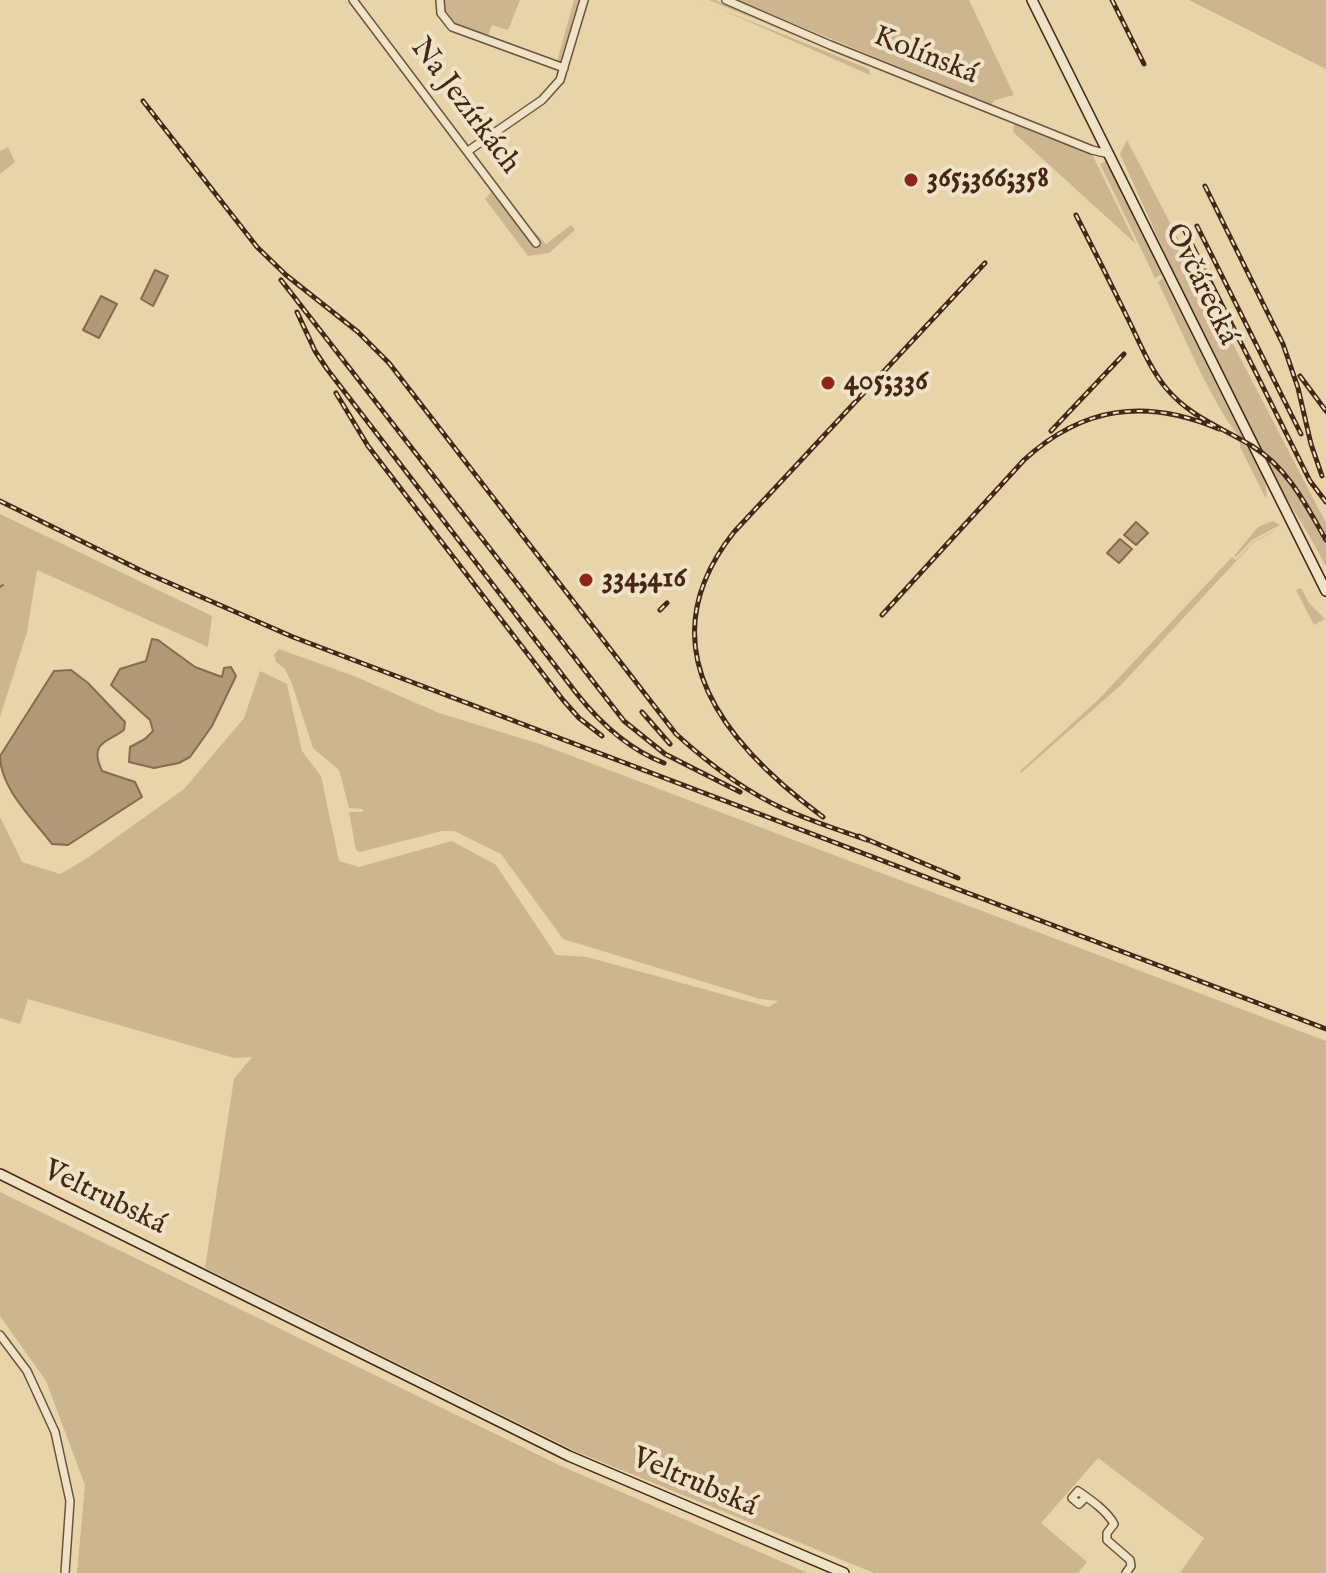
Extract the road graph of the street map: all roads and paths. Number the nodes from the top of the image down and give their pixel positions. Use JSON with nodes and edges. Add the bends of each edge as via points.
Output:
{"nodes":[{"id":1,"x":353,"y":0,"type":"edge"},
{"id":2,"x":440,"y":0,"type":"edge"},
{"id":3,"x":584,"y":0,"type":"edge"},
{"id":4,"x":726,"y":0,"type":"edge"},
{"id":5,"x":1032,"y":0,"type":"edge"},
{"id":6,"x":564,"y":68,"type":"junction"},
{"id":7,"x":468,"y":151,"type":"junction"},
{"id":8,"x":1109,"y":154,"type":"junction"},
{"id":9,"x":536,"y":243,"type":"dead end"},
{"id":10,"x":1326,"y":591,"type":"edge"},
{"id":11,"x":0,"y":1174,"type":"edge"},
{"id":12,"x":0,"y":1335,"type":"edge"},
{"id":13,"x":1086,"y":1497,"type":"dead end"},
{"id":14,"x":65,"y":1573,"type":"edge"},
{"id":15,"x":844,"y":1573,"type":"edge"},
{"id":16,"x":1126,"y":1573,"type":"edge"}],
"edges":[{"from":1,"to":7,"type":"street","name":"Na Jezírkách"},
{"from":2,"to":6,"type":"street","via":[[441,13],[452,27]]},
{"from":3,"to":6,"type":"street"},
{"from":4,"to":8,"type":"street","name":"Kolínská"},
{"from":5,"to":8,"type":"street","name":"Ovčárecká"},
{"from":6,"to":7,"type":"street","via":[[542,100]]},
{"from":7,"to":9,"type":"street","name":"Na Jezírkách"},
{"from":8,"to":10,"type":"street","name":"Ovčárecká"},
{"from":11,"to":15,"type":"street","name":"Veltrubská","via":[[526,1434]]},
{"from":12,"to":14,"type":"street","via":[[27,1371],[55,1432],[70,1501]]},
{"from":13,"to":16,"type":"street","via":[[1114,1522],[1107,1540],[1130,1560]]}]}
